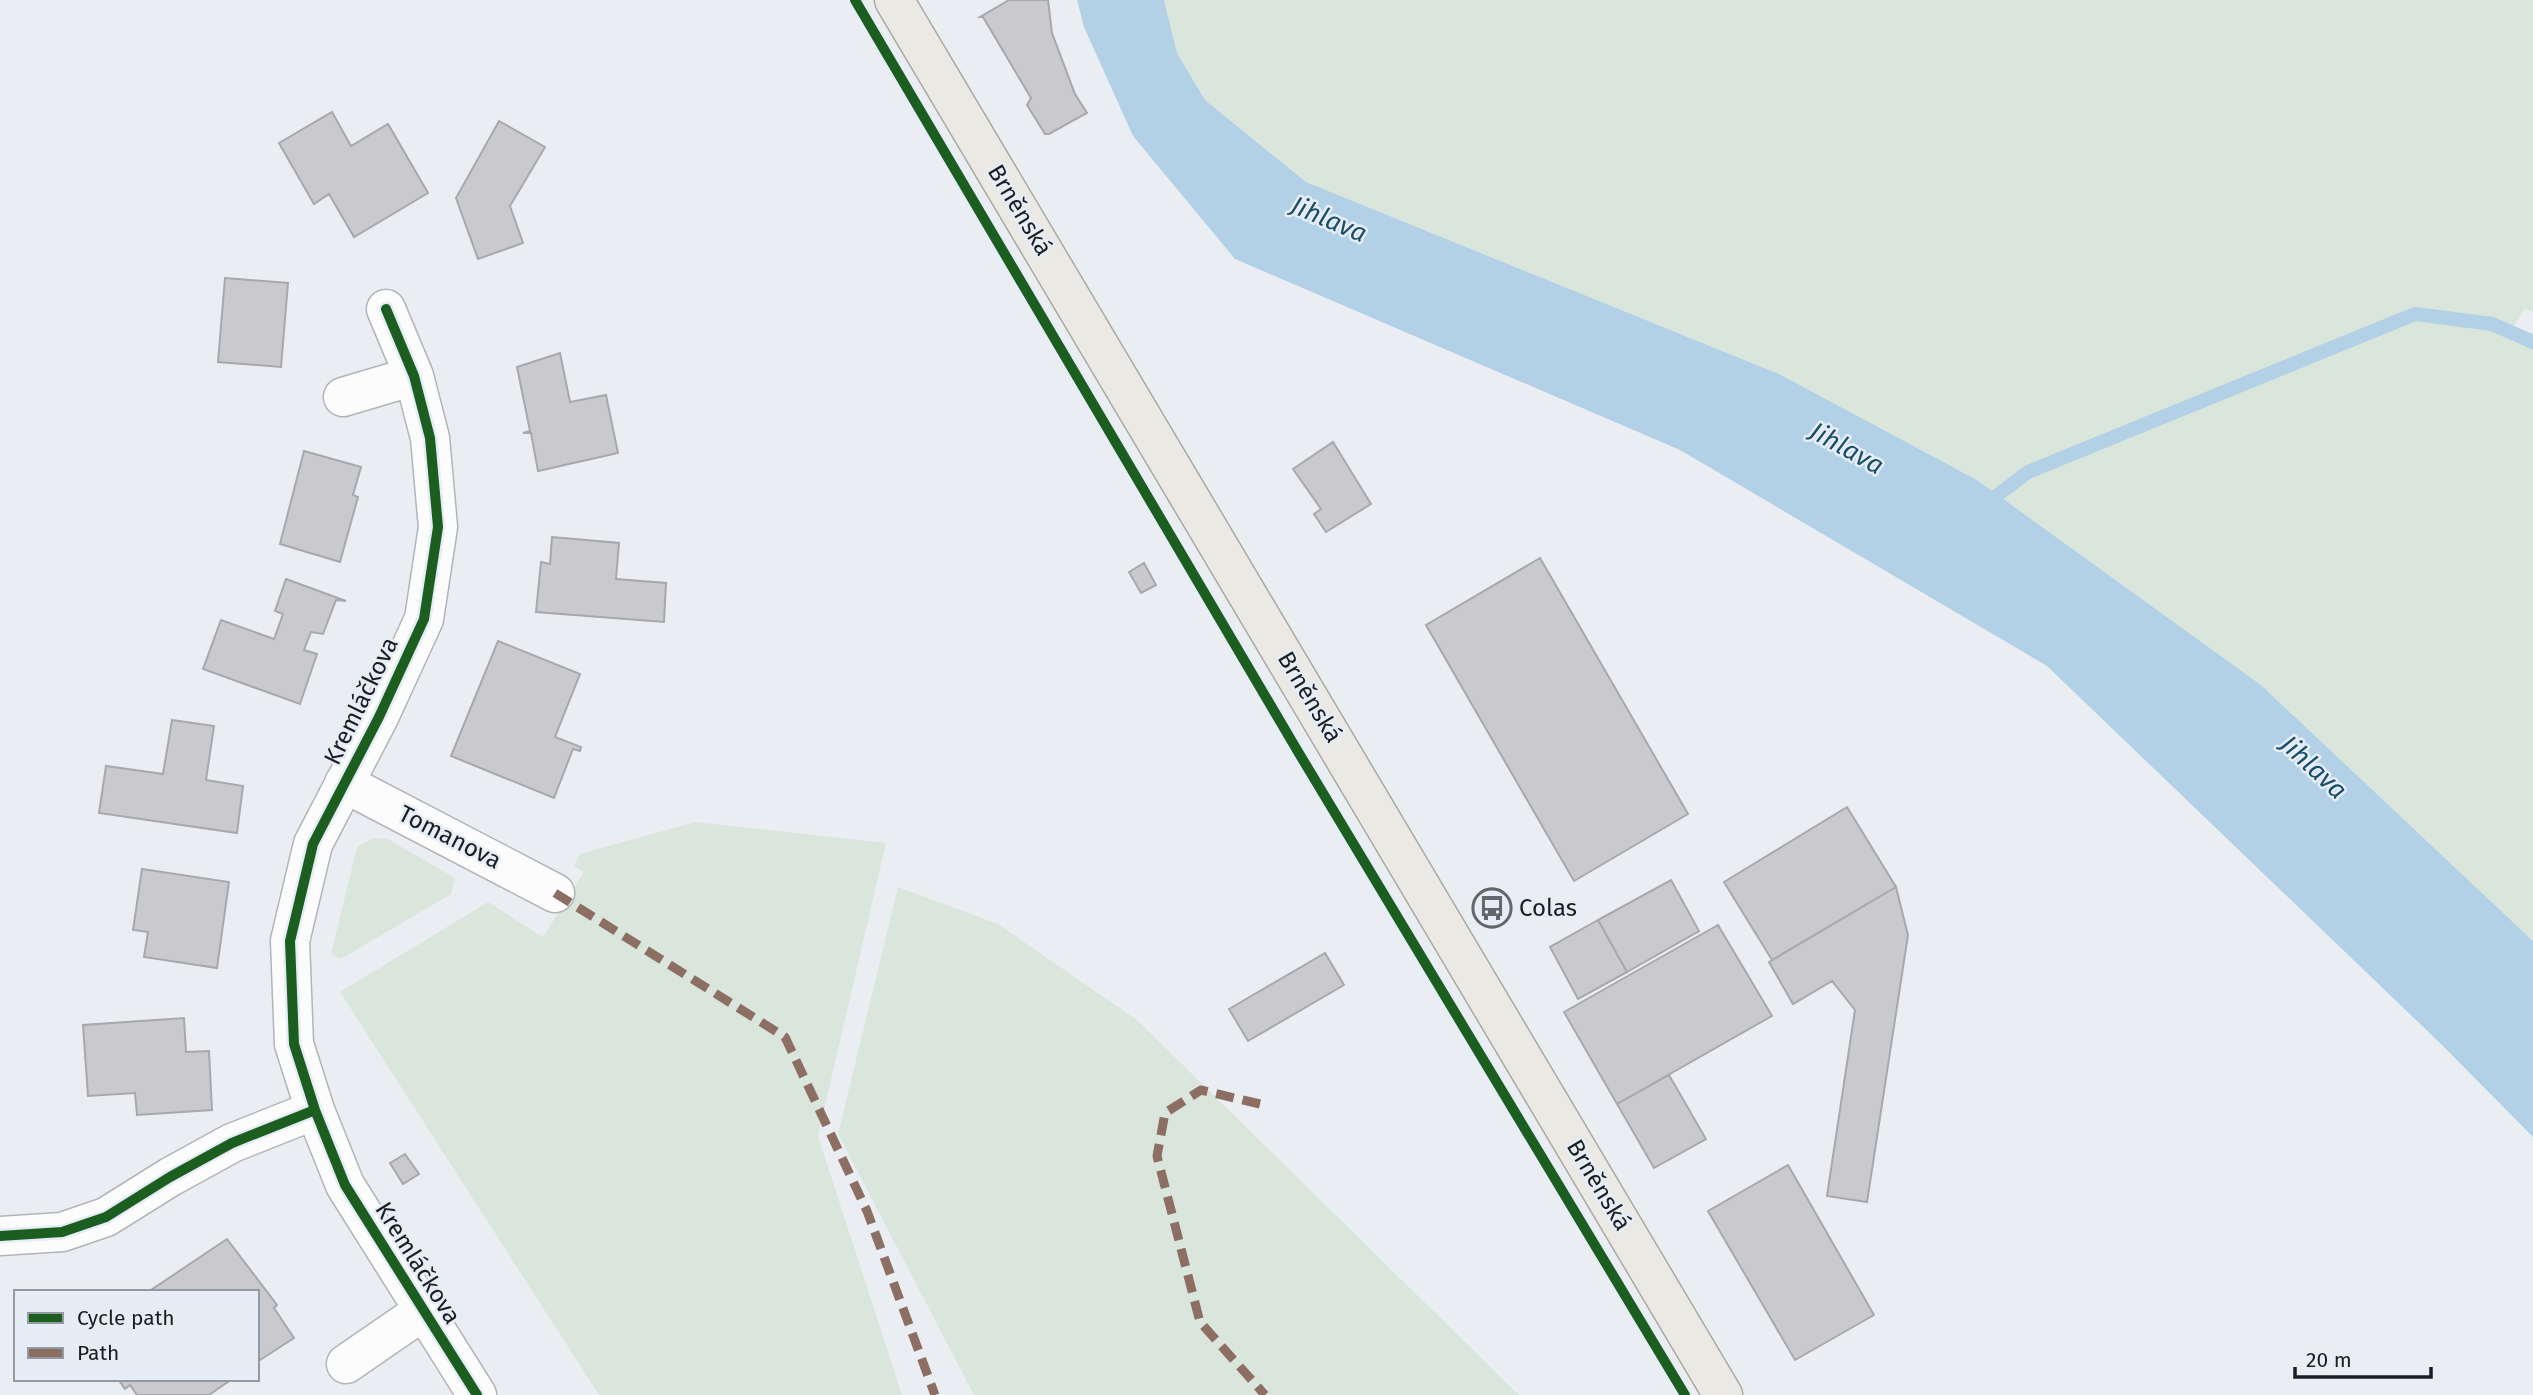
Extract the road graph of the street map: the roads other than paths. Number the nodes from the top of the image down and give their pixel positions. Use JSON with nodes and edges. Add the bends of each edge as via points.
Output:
{"nodes":[{"id":1,"x":894,"y":0,"type":"edge"},
{"id":2,"x":386,"y":309,"type":"dead end"},
{"id":3,"x":414,"y":376,"type":"junction"},
{"id":4,"x":343,"y":397,"type":"dead end"},
{"id":5,"x":344,"y":783,"type":"junction"},
{"id":6,"x":555,"y":893,"type":"dead end"},
{"id":7,"x":314,"y":1110,"type":"junction"},
{"id":8,"x":0,"y":1236,"type":"edge"},
{"id":9,"x":424,"y":1311,"type":"junction"},
{"id":10,"x":346,"y":1364,"type":"dead end"},
{"id":11,"x":477,"y":1395,"type":"edge"},
{"id":12,"x":1723,"y":1395,"type":"edge"}],
"edges":[{"from":1,"to":12,"type":"main road","name":"Brněnská"},
{"from":2,"to":3,"type":"street","name":"Kremláčkova"},
{"from":3,"to":4,"type":"street"},
{"from":3,"to":5,"type":"street","name":"Kremláčkova","via":[[430,438],[438,527],[424,619]]},
{"from":5,"to":6,"type":"street","name":"Tomanova"},
{"from":5,"to":7,"type":"street","name":"Kremláčkova","via":[[313,844],[290,941],[294,1044]]},
{"from":7,"to":8,"type":"street","via":[[232,1143],[106,1217],[62,1232]]},
{"from":7,"to":9,"type":"street","name":"Kremláčkova","via":[[345,1185]]},
{"from":9,"to":10,"type":"street"},
{"from":9,"to":11,"type":"street","name":"Kremláčkova"}]}
